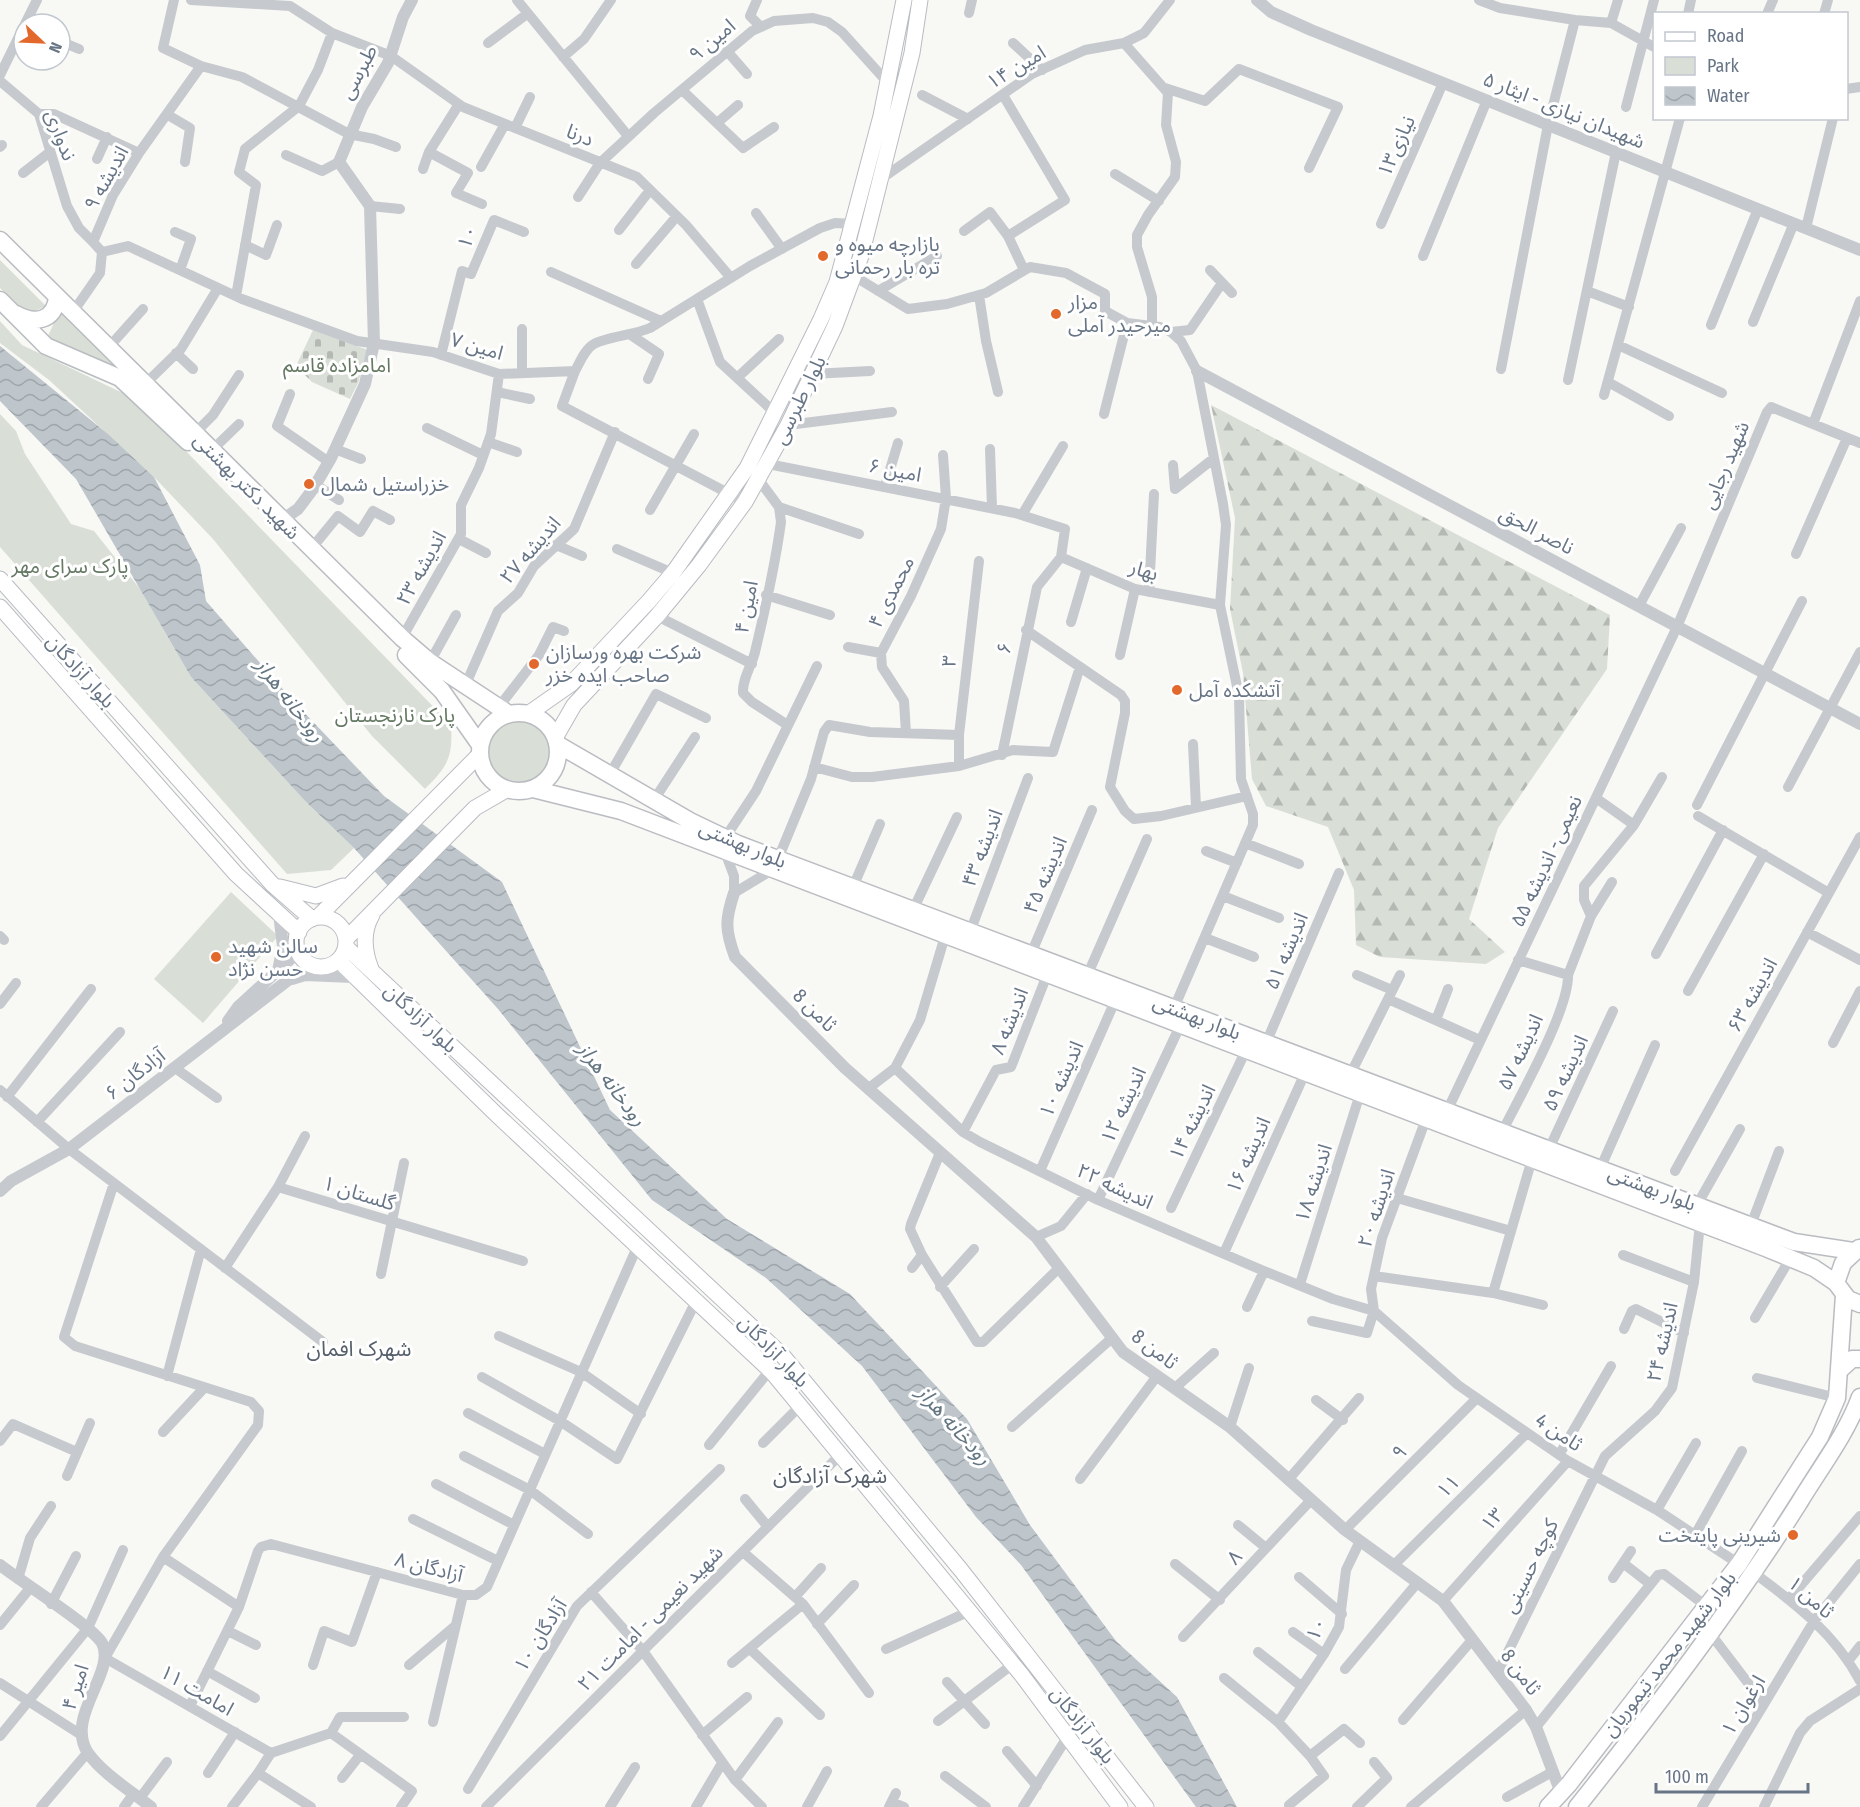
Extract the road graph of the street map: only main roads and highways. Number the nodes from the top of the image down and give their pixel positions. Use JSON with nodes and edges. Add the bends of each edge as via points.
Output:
{"nodes":[{"id":1,"x":904,"y":0,"type":"edge"},
{"id":2,"x":920,"y":0,"type":"edge"},
{"id":3,"x":0,"y":240,"type":"edge"},
{"id":4,"x":57,"y":298,"type":"junction"},
{"id":5,"x":6,"y":306,"type":"edge"},
{"id":6,"x":0,"y":579,"type":"edge"},
{"id":7,"x":0,"y":607,"type":"edge"},
{"id":8,"x":76,"y":665,"type":"junction"},
{"id":9,"x":62,"y":678,"type":"junction"},
{"id":10,"x":99,"y":691,"type":"junction"},
{"id":11,"x":86,"y":704,"type":"junction"},
{"id":12,"x":504,"y":711,"type":"junction"},
{"id":13,"x":528,"y":714,"type":"junction"},
{"id":14,"x":556,"y":741,"type":"junction"},
{"id":15,"x":479,"y":750,"type":"junction"},
{"id":16,"x":533,"y":789,"type":"junction"},
{"id":17,"x":506,"y":790,"type":"junction"},
{"id":18,"x":725,"y":845,"type":"junction"},
{"id":19,"x":775,"y":865,"type":"junction"},
{"id":20,"x":272,"y":884,"type":"junction"},
{"id":21,"x":349,"y":884,"type":"junction"},
{"id":22,"x":375,"y":909,"type":"junction"},
{"id":23,"x":315,"y":918,"type":"junction"},
{"id":24,"x":298,"y":932,"type":"junction"},
{"id":25,"x":346,"y":943,"type":"junction"},
{"id":26,"x":338,"y":960,"type":"junction"},
{"id":27,"x":373,"y":973,"type":"junction"},
{"id":28,"x":1256,"y":1047,"type":"junction"},
{"id":29,"x":516,"y":1107,"type":"junction"},
{"id":30,"x":503,"y":1121,"type":"junction"},
{"id":31,"x":538,"y":1127,"type":"junction"},
{"id":32,"x":526,"y":1142,"type":"junction"},
{"id":33,"x":1820,"y":1247,"type":"junction"},
{"id":34,"x":1857,"y":1249,"type":"edge"},
{"id":35,"x":1814,"y":1268,"type":"junction"},
{"id":36,"x":1840,"y":1289,"type":"junction"},
{"id":37,"x":1860,"y":1304,"type":"edge"},
{"id":38,"x":1860,"y":1359,"type":"edge"},
{"id":39,"x":1841,"y":1369,"type":"junction"},
{"id":40,"x":1860,"y":1397,"type":"edge"},
{"id":41,"x":1686,"y":1634,"type":"junction"},
{"id":42,"x":1705,"y":1640,"type":"junction"},
{"id":43,"x":1662,"y":1665,"type":"junction"},
{"id":44,"x":1679,"y":1676,"type":"junction"},
{"id":45,"x":1115,"y":1805,"type":"edge"},
{"id":46,"x":1146,"y":1807,"type":"edge"},
{"id":47,"x":1548,"y":1807,"type":"edge"},
{"id":48,"x":1576,"y":1807,"type":"edge"}],
"edges":[{"from":1,"to":13,"type":"main road","name":"بلوار طبرسی","via":[[888,83],[833,291],[776,413],[731,494],[673,573],[571,684]]},
{"from":2,"to":14,"type":"main road","name":"بلوار طبرسی","via":[[912,53],[854,276],[788,425],[745,502],[657,616],[574,705]]},
{"from":3,"to":4,"type":"main road","name":"شهید دکتر بهشتی"},
{"from":4,"to":5,"type":"main road","via":[[53,312],[40,320],[25,319]]},
{"from":4,"to":12,"type":"main road","name":"شهید دکتر بهشتی","via":[[402,638],[430,662]]},
{"from":5,"to":15,"type":"main road","name":"شهید دکتر بهشتی","via":[[46,346],[120,378],[442,690]]},
{"from":6,"to":8,"type":"main road","name":"بلوار آزادگان"},
{"from":7,"to":9,"type":"main road","name":"بلوار آزادگان"},
{"from":8,"to":9,"type":"main road"},
{"from":8,"to":10,"type":"main road","name":"بلوار آزادگان"},
{"from":9,"to":11,"type":"main road","name":"بلوار آزادگان"},
{"from":10,"to":11,"type":"main road"},
{"from":10,"to":20,"type":"main road","name":"بلوار آزادگان"},
{"from":11,"to":24,"type":"main road","name":"بلوار آزادگان","via":[[236,874]]},
{"from":12,"to":13,"type":"main road"},
{"from":12,"to":15,"type":"main road","via":[[490,726]]},
{"from":13,"to":14,"type":"main road","via":[[544,722]]},
{"from":14,"to":16,"type":"main road","via":[[556,766],[543,784]]},
{"from":14,"to":18,"type":"main road","name":"بلوار بهشتی"},
{"from":15,"to":17,"type":"main road","via":[[487,777]]},
{"from":15,"to":21,"type":"main road","via":[[452,784]]},
{"from":16,"to":17,"type":"main road"},
{"from":16,"to":18,"type":"main road","name":"بلوار بهشتی","via":[[621,811]]},
{"from":17,"to":22,"type":"main road","via":[[475,808]]},
{"from":18,"to":19,"type":"main road","name":"بلوار بهشتی"},
{"from":19,"to":28,"type":"main road","name":"بلوار بهشتی","via":[[945,936],[1180,1026]]},
{"from":19,"to":28,"type":"main road","name":"بلوار بهشتی","via":[[853,887],[1174,1008]]},
{"from":20,"to":21,"type":"main road","via":[[316,896]]},
{"from":20,"to":23,"type":"main road","name":"بلوار آزادگان"},
{"from":21,"to":23,"type":"main road"},
{"from":22,"to":25,"type":"main road"},
{"from":22,"to":27,"type":"main road","via":[[366,925],[365,954]]},
{"from":23,"to":24,"type":"main road"},
{"from":23,"to":25,"type":"main road","via":[[336,922]]},
{"from":24,"to":26,"type":"main road","via":[[296,942],[304,958],[324,967]]},
{"from":25,"to":26,"type":"main road"},
{"from":25,"to":27,"type":"main road","name":"بلوار آزادگان"},
{"from":26,"to":30,"type":"main road","name":"بلوار آزادگان"},
{"from":27,"to":29,"type":"main road","name":"بلوار آزادگان"},
{"from":28,"to":33,"type":"main road","name":"بلوار بهشتی","via":[[1350,1075],[1794,1242]]},
{"from":28,"to":35,"type":"main road","name":"بلوار بهشتی","via":[[1305,1073]]},
{"from":29,"to":30,"type":"main road"},
{"from":29,"to":31,"type":"main road","name":"بلوار آزادگان"},
{"from":30,"to":32,"type":"main road","name":"بلوار آزادگان"},
{"from":31,"to":32,"type":"main road"},
{"from":31,"to":46,"type":"main road","name":"بلوار آزادگان","via":[[783,1356],[961,1570]]},
{"from":32,"to":45,"type":"main road","name":"بلوار آزادگان","via":[[770,1370],[1013,1664]]},
{"from":33,"to":34,"type":"main road","name":"بلوار بهشتی"},
{"from":33,"to":35,"type":"main road","via":[[1823,1259]]},
{"from":34,"to":36,"type":"main road","via":[[1843,1263]]},
{"from":35,"to":36,"type":"main road","name":"بلوار بهشتی"},
{"from":36,"to":37,"type":"main road","name":"بلوار بهشتی"},
{"from":36,"to":39,"type":"main road","name":"بلوار شهید محمد تیموریان"},
{"from":38,"to":39,"type":"main road","via":[[1852,1359]]},
{"from":39,"to":41,"type":"main road","name":"بلوار شهید محمد تیموریان","via":[[1837,1398],[1820,1437],[1739,1564]]},
{"from":40,"to":42,"type":"main road","name":"بلوار شهید محمد تیموریان","via":[[1837,1444],[1754,1573]]},
{"from":41,"to":42,"type":"main road","via":[[1689,1645]]},
{"from":41,"to":43,"type":"main road","name":"بلوار شهید محمد تیموریان"},
{"from":42,"to":44,"type":"main road","name":"بلوار شهید محمد تیموریان"},
{"from":43,"to":44,"type":"main road","via":[[1672,1665]]},
{"from":43,"to":47,"type":"main road","name":"بلوار شهید محمد تیموریان"},
{"from":44,"to":48,"type":"main road","name":"بلوار شهید محمد تیموریان"}]}
